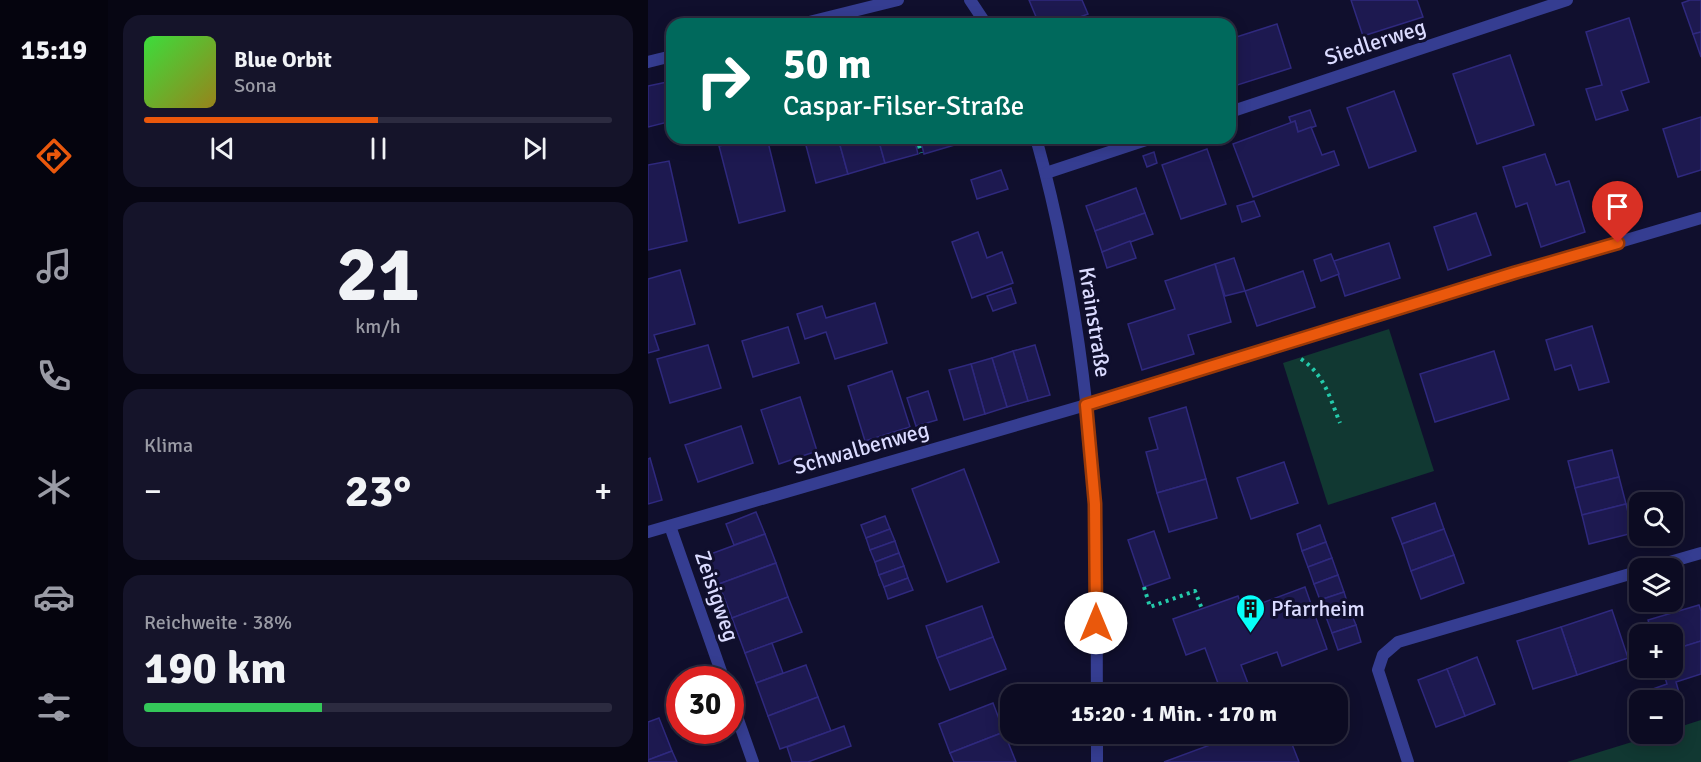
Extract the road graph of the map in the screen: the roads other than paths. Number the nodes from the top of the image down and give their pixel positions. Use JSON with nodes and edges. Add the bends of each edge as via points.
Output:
{"nodes":[{"id":1,"x":898,"y":0,"type":"edge"},
{"id":2,"x":970,"y":0,"type":"edge"},
{"id":3,"x":1567,"y":0,"type":"edge"},
{"id":4,"x":825,"y":18,"type":"edge"},
{"id":5,"x":982,"y":18,"type":"edge"},
{"id":6,"x":666,"y":58,"type":"edge"},
{"id":7,"x":648,"y":62,"type":"edge"},
{"id":8,"x":1236,"y":110,"type":"edge"},
{"id":9,"x":1038,"y":144,"type":"edge"},
{"id":10,"x":1134,"y":144,"type":"edge"},
{"id":11,"x":1046,"y":173,"type":"junction"},
{"id":12,"x":1701,"y":218,"type":"edge"},
{"id":13,"x":1086,"y":405,"type":"junction"},
{"id":14,"x":670,"y":526,"type":"junction"},
{"id":15,"x":648,"y":532,"type":"edge"},
{"id":16,"x":1701,"y":553,"type":"edge"},
{"id":17,"x":1683,"y":558,"type":"edge"},
{"id":18,"x":1629,"y":574,"type":"edge"},
{"id":19,"x":719,"y":666,"type":"edge"},
{"id":20,"x":1096,"y":684,"type":"edge"},
{"id":21,"x":744,"y":737,"type":"edge"},
{"id":22,"x":1097,"y":744,"type":"edge"},
{"id":23,"x":753,"y":762,"type":"edge"},
{"id":24,"x":1097,"y":762,"type":"edge"},
{"id":25,"x":1408,"y":762,"type":"edge"}],
"edges":[{"from":1,"to":4,"type":"street"},
{"from":2,"to":5,"type":"street"},
{"from":3,"to":8,"type":"street","name":"Siedlerweg"},
{"from":6,"to":7,"type":"street"},
{"from":9,"to":11,"type":"street","name":"Krainstraße"},
{"from":10,"to":11,"type":"street"},
{"from":11,"to":13,"type":"street","name":"Krainstraße","via":[[1068,275]]},
{"from":12,"to":13,"type":"street","name":"Schwalbenweg"},
{"from":13,"to":14,"type":"street","name":"Schwalbenweg"},
{"from":13,"to":20,"type":"street","name":"Krainstraße","via":[[1095,504]]},
{"from":14,"to":15,"type":"street","name":"Schwalbenweg"},
{"from":14,"to":19,"type":"street","name":"Zeisigweg"},
{"from":16,"to":17,"type":"street"},
{"from":18,"to":25,"type":"street","via":[[1398,642],[1383,655],[1378,670]]},
{"from":21,"to":23,"type":"street"},
{"from":22,"to":24,"type":"street"}]}
